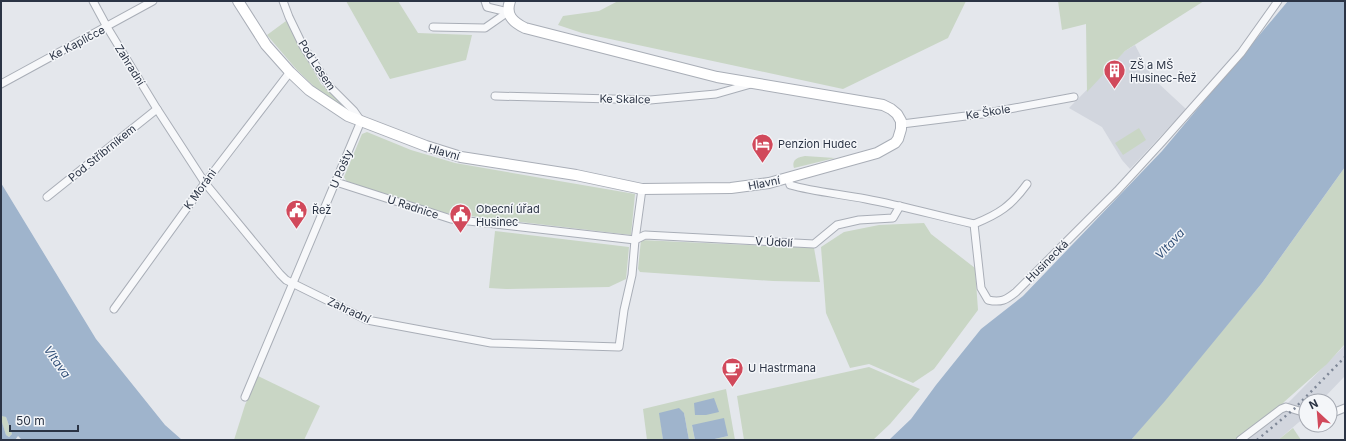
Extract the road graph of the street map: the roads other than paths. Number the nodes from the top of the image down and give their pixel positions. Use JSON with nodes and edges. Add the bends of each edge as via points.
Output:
{"nodes":[{"id":1,"x":93,"y":1,"type":"edge"},
{"id":2,"x":153,"y":1,"type":"edge"},
{"id":3,"x":238,"y":1,"type":"edge"},
{"id":4,"x":284,"y":1,"type":"edge"},
{"id":5,"x":486,"y":1,"type":"edge"},
{"id":6,"x":510,"y":1,"type":"edge"},
{"id":7,"x":1278,"y":1,"type":"edge"},
{"id":8,"x":508,"y":12,"type":"junction"},
{"id":9,"x":107,"y":27,"type":"junction"},
{"id":10,"x":433,"y":27,"type":"dead end"},
{"id":11,"x":290,"y":72,"type":"junction"},
{"id":12,"x":754,"y":83,"type":"junction"},
{"id":13,"x":2,"y":84,"type":"edge"},
{"id":14,"x":495,"y":96,"type":"dead end"},
{"id":15,"x":1074,"y":97,"type":"dead end"},
{"id":16,"x":157,"y":109,"type":"junction"},
{"id":17,"x":361,"y":121,"type":"junction"},
{"id":18,"x":902,"y":124,"type":"junction"},
{"id":19,"x":788,"y":178,"type":"junction"},
{"id":20,"x":336,"y":182,"type":"junction"},
{"id":21,"x":205,"y":183,"type":"junction"},
{"id":22,"x":1027,"y":184,"type":"dead end"},
{"id":23,"x":642,"y":188,"type":"junction"},
{"id":24,"x":47,"y":197,"type":"dead end"},
{"id":25,"x":900,"y":206,"type":"junction"},
{"id":26,"x":974,"y":224,"type":"junction"},
{"id":27,"x":635,"y":240,"type":"junction"},
{"id":28,"x":293,"y":283,"type":"junction"},
{"id":29,"x":114,"y":309,"type":"dead end"},
{"id":30,"x":245,"y":397,"type":"dead end"},
{"id":31,"x":1298,"y":411,"type":"edge"},
{"id":32,"x":1240,"y":440,"type":"edge"}],
"edges":[{"from":1,"to":9,"type":"street","name":"Zahradní"},
{"from":2,"to":9,"type":"street","name":"Ke Kapličce"},
{"from":3,"to":11,"type":"street","name":"Hlavní","via":[[266,45]]},
{"from":4,"to":17,"type":"street","name":"Pod Lesem","via":[[303,46],[330,87]]},
{"from":5,"to":8,"type":"street","via":[[487,7]]},
{"from":6,"to":8,"type":"street"},
{"from":7,"to":26,"type":"street","name":"Husinecká","via":[[1241,53],[1117,191],[1006,300],[988,300],[981,288]]},
{"from":8,"to":10,"type":"street","via":[[485,28]]},
{"from":8,"to":12,"type":"street","via":[[516,24],[525,28],[717,77]]},
{"from":9,"to":13,"type":"street","name":"Ke Kapličce"},
{"from":9,"to":16,"type":"street","name":"Zahradní"},
{"from":11,"to":17,"type":"street","name":"Hlavní","via":[[309,90],[348,116]]},
{"from":11,"to":21,"type":"street","name":"K Moráni"},
{"from":12,"to":14,"type":"street","name":"Ke Skalce","via":[[716,94],[650,100]]},
{"from":12,"to":18,"type":"street","via":[[879,104],[895,111]]},
{"from":15,"to":18,"type":"street","name":"Ke Škole","via":[[982,114]]},
{"from":16,"to":21,"type":"street","name":"Zahradní"},
{"from":16,"to":24,"type":"street","name":"Pod Stříbrníkem"},
{"from":17,"to":20,"type":"street","name":"U Pošty"},
{"from":17,"to":23,"type":"street","name":"Hlavní","via":[[461,157]]},
{"from":18,"to":19,"type":"street","name":"Hlavní","via":[[898,139],[882,151]]},
{"from":19,"to":23,"type":"street","name":"Hlavní","via":[[731,188]]},
{"from":19,"to":25,"type":"street","via":[[790,185],[804,189]]},
{"from":20,"to":27,"type":"street","name":"U Radnice","via":[[451,220]]},
{"from":20,"to":28,"type":"street","name":"U Pošty"},
{"from":21,"to":28,"type":"street","name":"Zahradní","via":[[280,274]]},
{"from":21,"to":29,"type":"street","name":"K Moráni"},
{"from":22,"to":26,"type":"street","via":[[1010,204],[992,217]]},
{"from":23,"to":27,"type":"street","name":"Zahradní"},
{"from":25,"to":26,"type":"street"},
{"from":25,"to":27,"type":"street","name":"V Údolí","via":[[893,218],[859,220],[838,225],[814,244],[645,235]]},
{"from":27,"to":28,"type":"street","name":"Zahradní","via":[[632,275],[619,347],[491,343],[367,320]]},
{"from":28,"to":30,"type":"street","name":"U Pošty"},
{"from":31,"to":32,"type":"street","via":[[1286,407],[1281,409]]}]}
